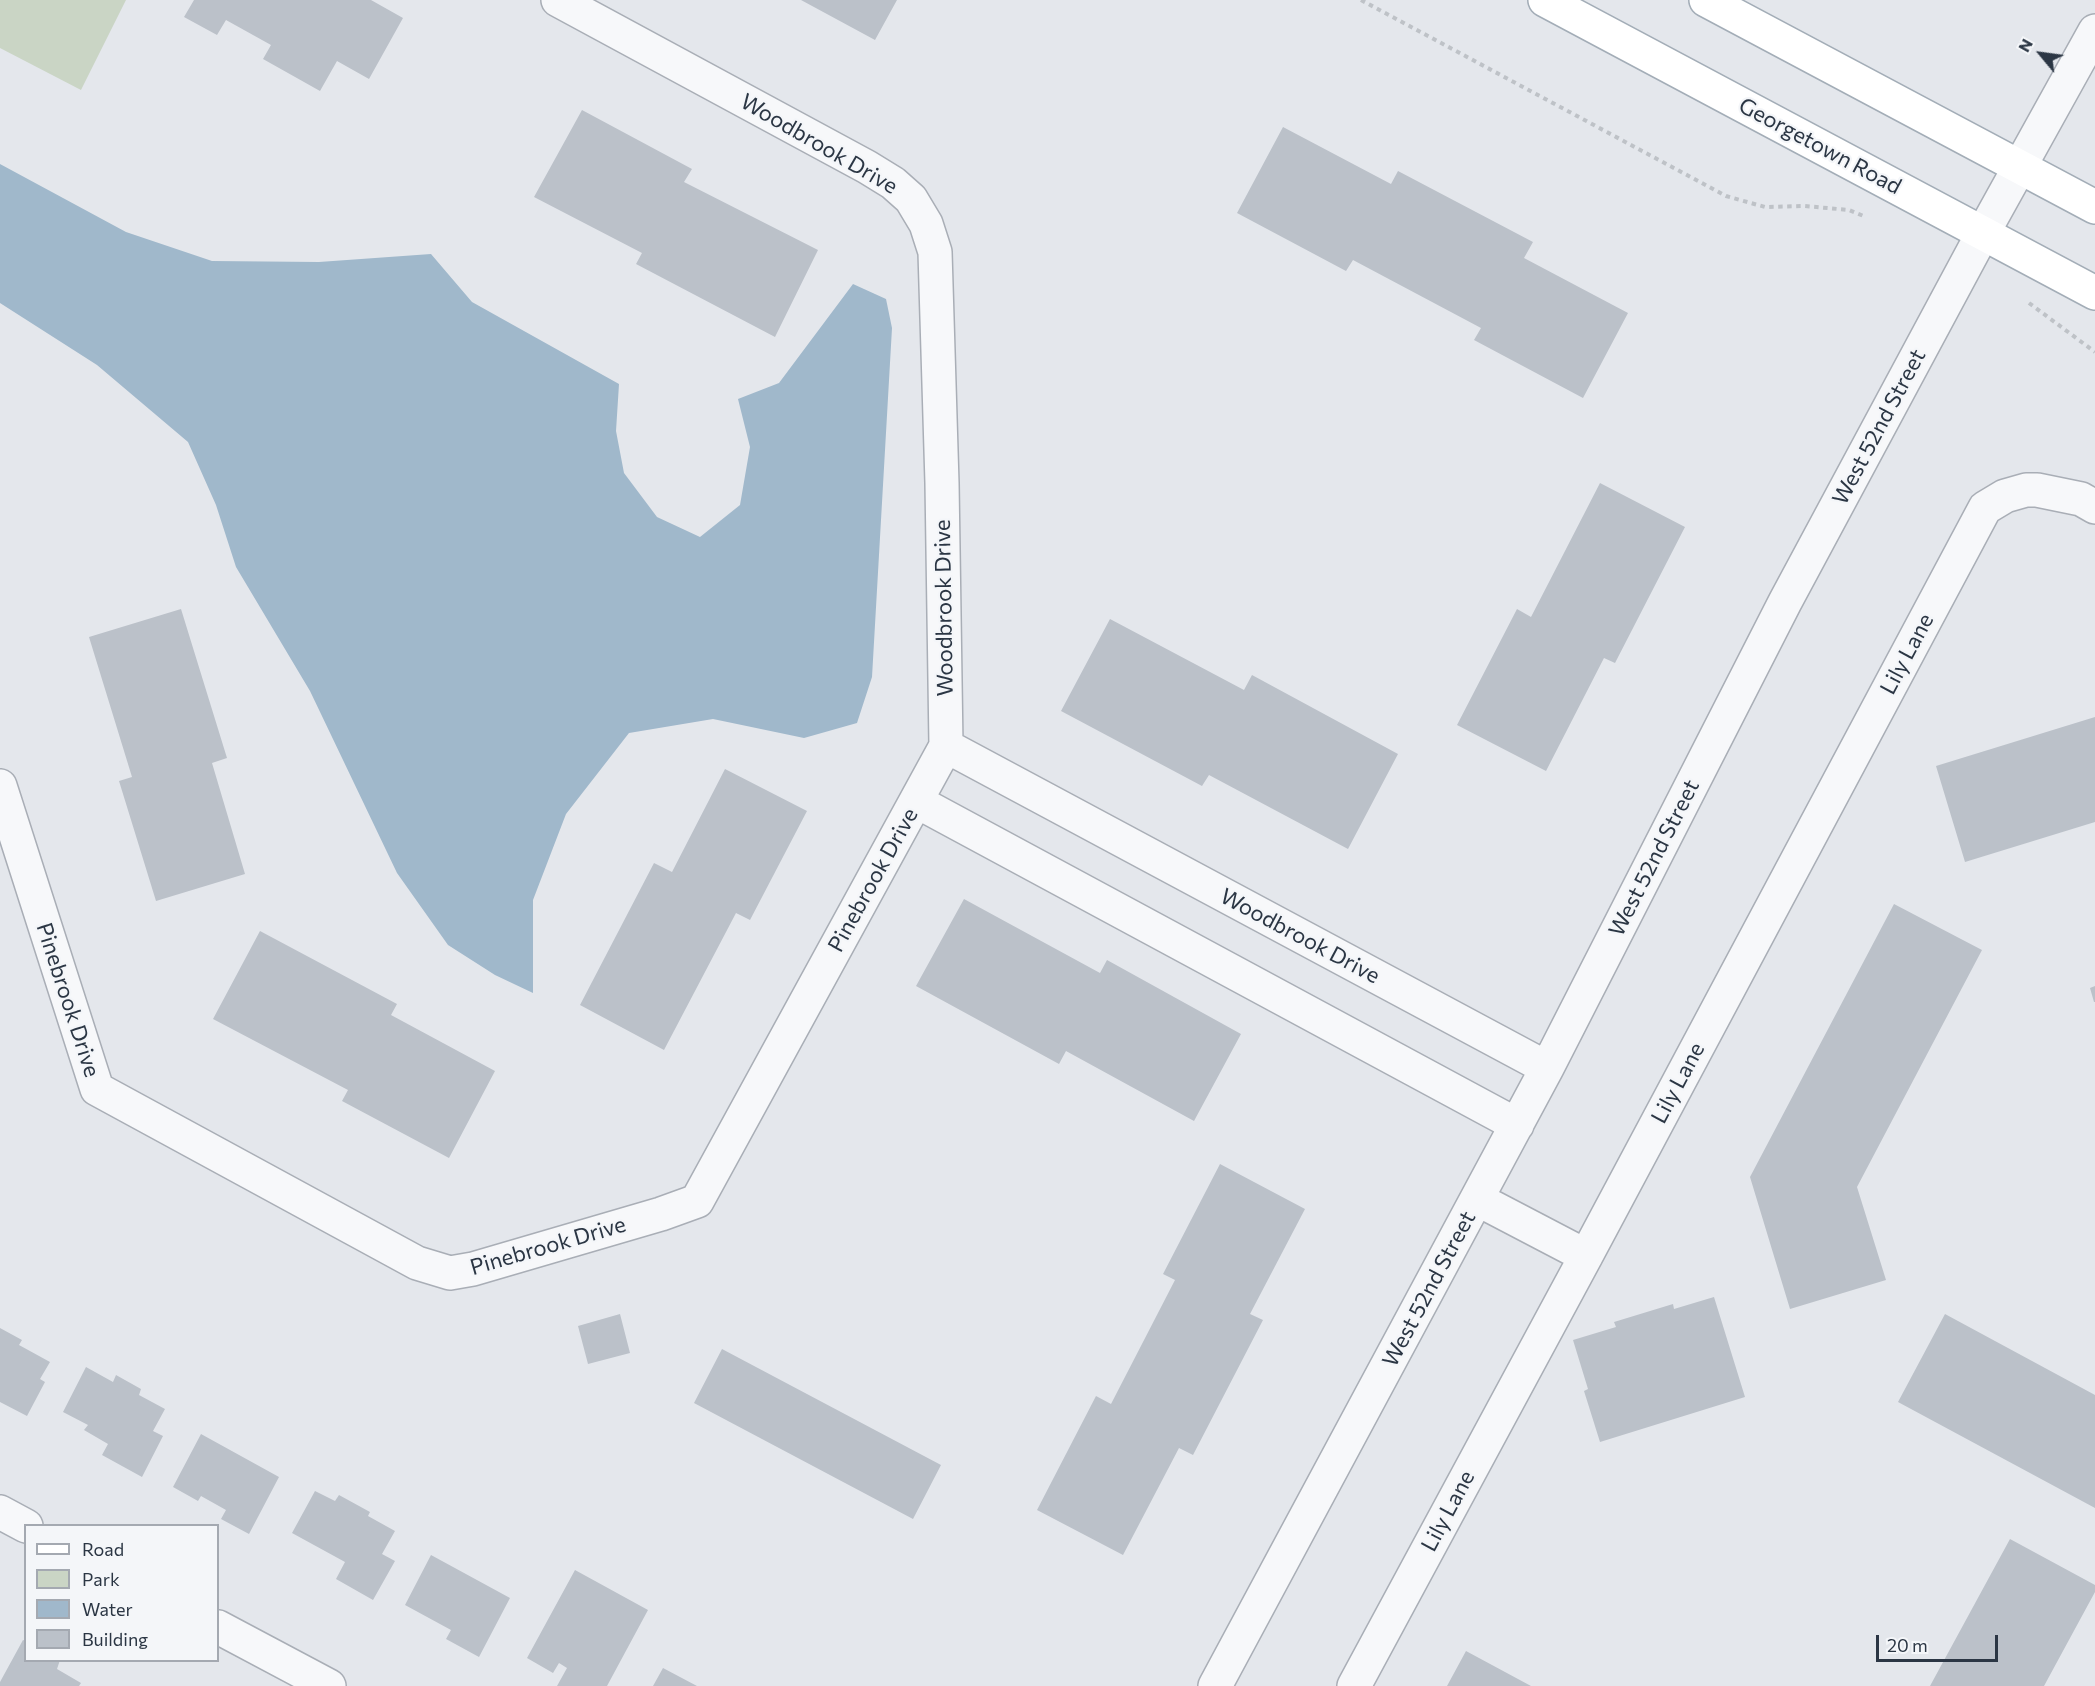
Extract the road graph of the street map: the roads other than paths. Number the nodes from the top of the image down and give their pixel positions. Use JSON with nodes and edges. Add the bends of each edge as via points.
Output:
{"nodes":[{"id":1,"x":558,"y":0,"type":"edge"},
{"id":2,"x":1545,"y":0,"type":"edge"},
{"id":3,"x":1706,"y":0,"type":"edge"},
{"id":4,"x":2095,"y":31,"type":"edge"},
{"id":5,"x":2021,"y":168,"type":"junction"},
{"id":6,"x":2095,"y":207,"type":"edge"},
{"id":7,"x":1983,"y":233,"type":"junction"},
{"id":8,"x":2095,"y":293,"type":"edge"},
{"id":9,"x":2095,"y":507,"type":"edge"},
{"id":10,"x":946,"y":746,"type":"junction"},
{"id":11,"x":0,"y":786,"type":"edge"},
{"id":12,"x":916,"y":801,"type":"junction"},
{"id":13,"x":1547,"y":1068,"type":"junction"},
{"id":14,"x":1517,"y":1125,"type":"junction"},
{"id":15,"x":1477,"y":1199,"type":"junction"},
{"id":16,"x":1586,"y":1256,"type":"junction"},
{"id":17,"x":0,"y":1512,"type":"edge"},
{"id":18,"x":24,"y":1525,"type":"edge"},
{"id":19,"x":219,"y":1628,"type":"edge"},
{"id":20,"x":328,"y":1686,"type":"edge"},
{"id":21,"x":1215,"y":1686,"type":"edge"},
{"id":22,"x":1354,"y":1686,"type":"edge"}],
"edges":[{"from":1,"to":10,"type":"street","name":"Woodbrook Drive","via":[[867,167],[911,199],[926,224],[935,252]]},
{"from":2,"to":7,"type":"main road","name":"Georgetown Road"},
{"from":3,"to":5,"type":"main road"},
{"from":4,"to":5,"type":"street","name":"West 52nd Street"},
{"from":5,"to":6,"type":"main road"},
{"from":5,"to":7,"type":"street","name":"West 52nd Street"},
{"from":7,"to":8,"type":"main road","name":"Georgetown Road"},
{"from":7,"to":13,"type":"street","name":"West 52nd Street","via":[[1785,602]]},
{"from":9,"to":16,"type":"street","name":"Lily Lane","via":[[2081,499],[2037,490],[2014,493],[1985,508]]},
{"from":10,"to":12,"type":"street","name":"Pinebrook Drive"},
{"from":10,"to":13,"type":"street","name":"Woodbrook Drive"},
{"from":11,"to":12,"type":"street","name":"Pinebrook Drive","via":[[97,1089],[417,1263],[450,1273],[697,1201]]},
{"from":12,"to":14,"type":"street"},
{"from":13,"to":14,"type":"street","name":"West 52nd Street"},
{"from":14,"to":15,"type":"street","name":"West 52nd Street"},
{"from":15,"to":16,"type":"street"},
{"from":15,"to":21,"type":"street","name":"West 52nd Street"},
{"from":16,"to":22,"type":"street","name":"Lily Lane"},
{"from":17,"to":18,"type":"street"},
{"from":19,"to":20,"type":"street"}]}
